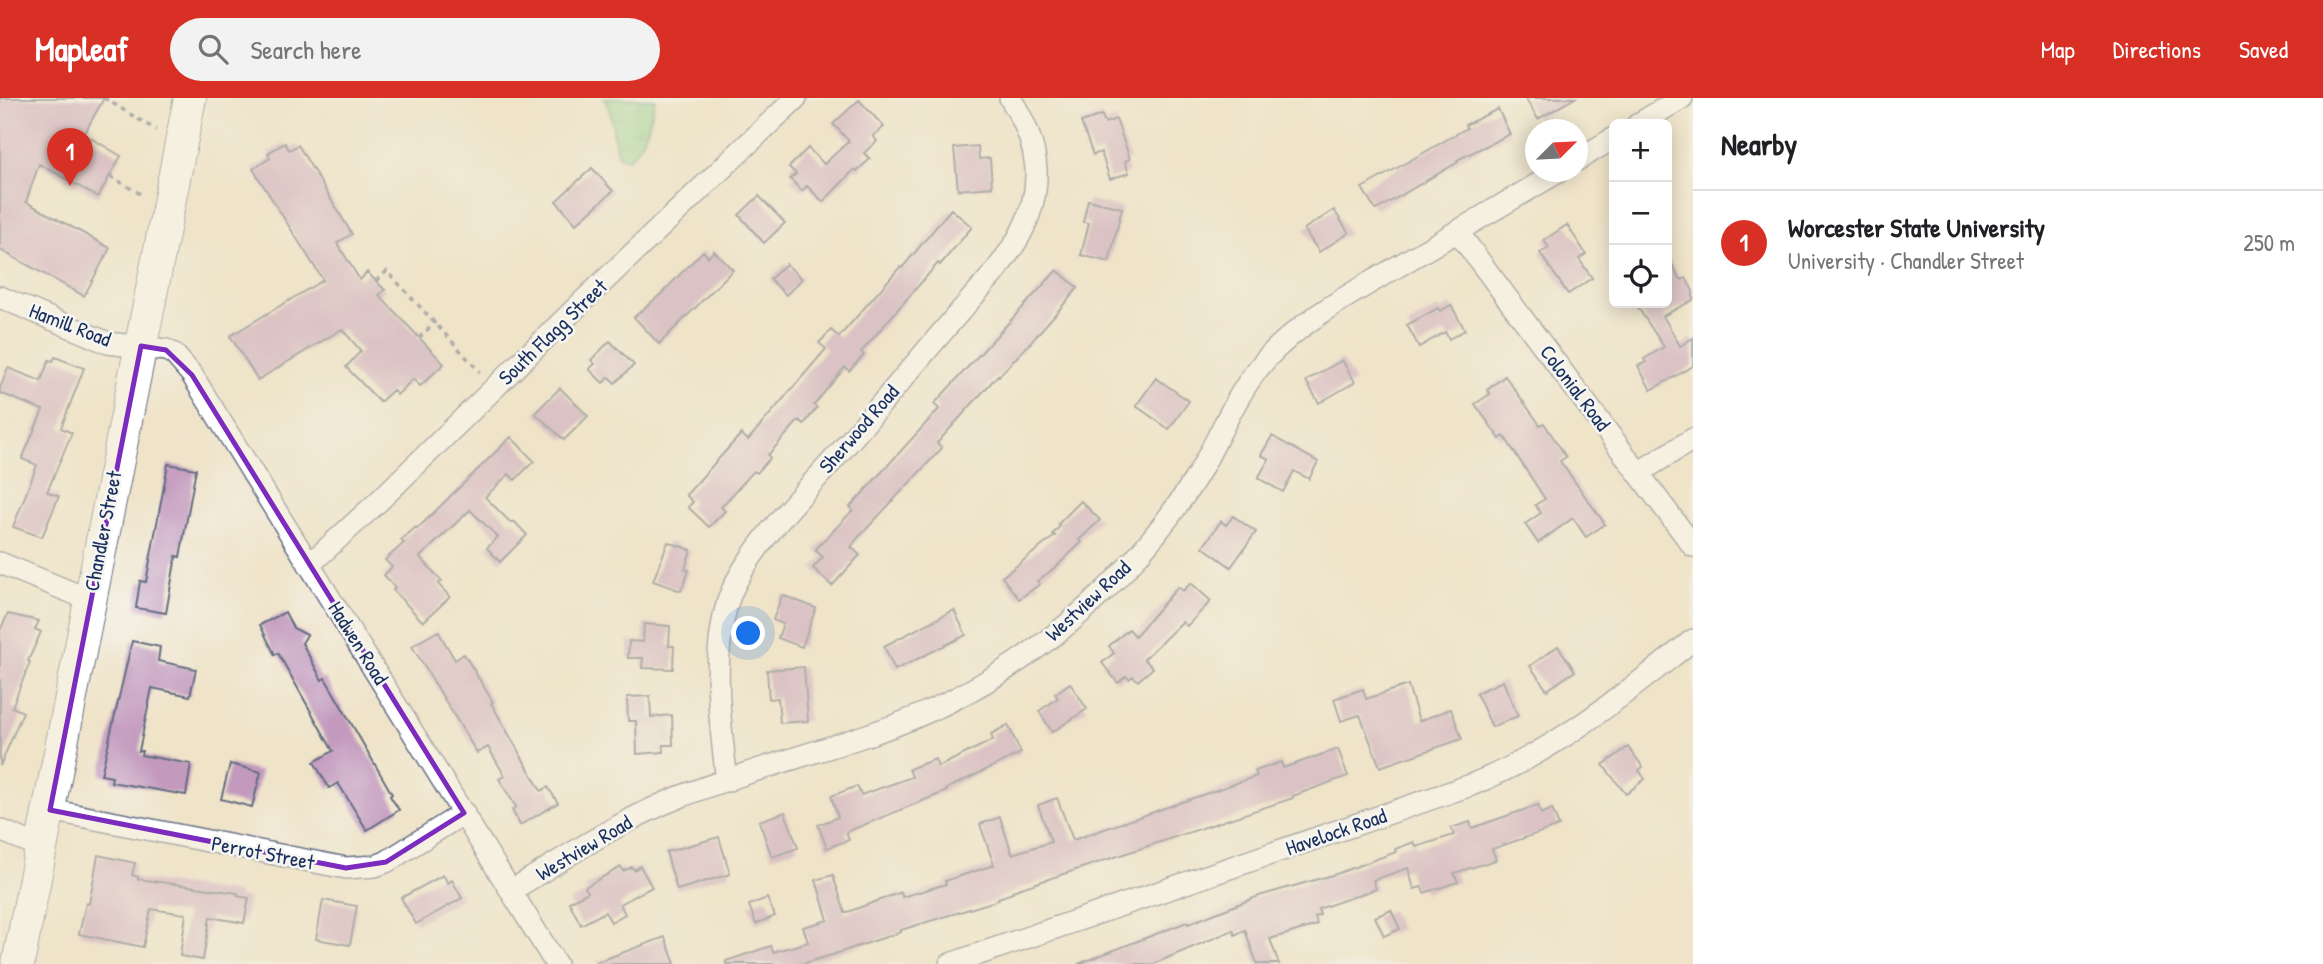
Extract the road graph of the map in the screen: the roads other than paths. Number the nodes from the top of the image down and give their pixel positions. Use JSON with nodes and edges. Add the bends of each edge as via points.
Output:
{"nodes":[{"id":1,"x":190,"y":98,"type":"edge"},
{"id":2,"x":796,"y":98,"type":"edge"},
{"id":3,"x":1010,"y":98,"type":"edge"},
{"id":4,"x":1682,"y":98,"type":"edge"},
{"id":5,"x":1646,"y":119,"type":"edge"},
{"id":6,"x":1609,"y":141,"type":"edge"},
{"id":7,"x":1588,"y":153,"type":"edge"},
{"id":8,"x":1541,"y":182,"type":"edge"},
{"id":9,"x":1457,"y":231,"type":"junction"},
{"id":10,"x":0,"y":297,"type":"edge"},
{"id":11,"x":141,"y":346,"type":"junction"},
{"id":12,"x":1693,"y":439,"type":"edge"},
{"id":13,"x":1638,"y":473,"type":"junction"},
{"id":14,"x":1693,"y":546,"type":"edge"},
{"id":15,"x":0,"y":563,"type":"edge"},
{"id":16,"x":309,"y":565,"type":"junction"},
{"id":17,"x":90,"y":600,"type":"junction"},
{"id":18,"x":1693,"y":640,"type":"edge"},
{"id":19,"x":727,"y":780,"type":"junction"},
{"id":20,"x":50,"y":810,"type":"junction"},
{"id":21,"x":464,"y":813,"type":"junction"},
{"id":22,"x":0,"y":830,"type":"edge"},
{"id":23,"x":43,"y":848,"type":"junction"},
{"id":24,"x":512,"y":890,"type":"junction"},
{"id":25,"x":979,"y":959,"type":"edge"},
{"id":26,"x":19,"y":964,"type":"edge"},
{"id":27,"x":556,"y":964,"type":"edge"},
{"id":28,"x":950,"y":964,"type":"edge"}],
"edges":[{"from":1,"to":11,"type":"main road","name":"Chandler Street"},
{"from":2,"to":16,"type":"street","name":"South Flagg Street"},
{"from":3,"to":19,"type":"street","name":"Sherwood Road","via":[[1030,133],[1037,170],[1020,235],[996,271],[802,494],[736,580],[720,646]]},
{"from":4,"to":5,"type":"street"},
{"from":6,"to":7,"type":"street"},
{"from":8,"to":9,"type":"street","name":"Westview Road"},
{"from":9,"to":13,"type":"street","name":"Colonial Road"},
{"from":9,"to":19,"type":"street","name":"Westview Road","via":[[1352,293],[1268,357],[1248,381],[1175,510],[1116,578],[1053,635],[986,682],[942,705],[877,732]]},
{"from":10,"to":11,"type":"street","name":"Hamill Road","via":[[108,343]]},
{"from":11,"to":16,"type":"street","name":"Hadwen Road","via":[[174,354],[192,375]]},
{"from":11,"to":17,"type":"main road","name":"Chandler Street"},
{"from":12,"to":13,"type":"street"},
{"from":13,"to":14,"type":"street","name":"Colonial Road"},
{"from":15,"to":17,"type":"street"},
{"from":16,"to":21,"type":"street","name":"Hadwen Road"},
{"from":17,"to":20,"type":"main road","name":"Chandler Street"},
{"from":18,"to":25,"type":"street","name":"Havelock Road","via":[[1578,728],[1512,768]]},
{"from":19,"to":24,"type":"street","name":"Westview Road","via":[[629,820]]},
{"from":20,"to":21,"type":"street","name":"Perrot Street","via":[[346,868],[386,862]]},
{"from":20,"to":23,"type":"main road","name":"Chandler Street"},
{"from":21,"to":24,"type":"street","name":"Hadwen Road"},
{"from":22,"to":23,"type":"street"},
{"from":23,"to":26,"type":"main road","name":"Chandler Street"},
{"from":24,"to":27,"type":"street","name":"Hadwen Road"},
{"from":25,"to":28,"type":"street","name":"Havelock Road"}]}
